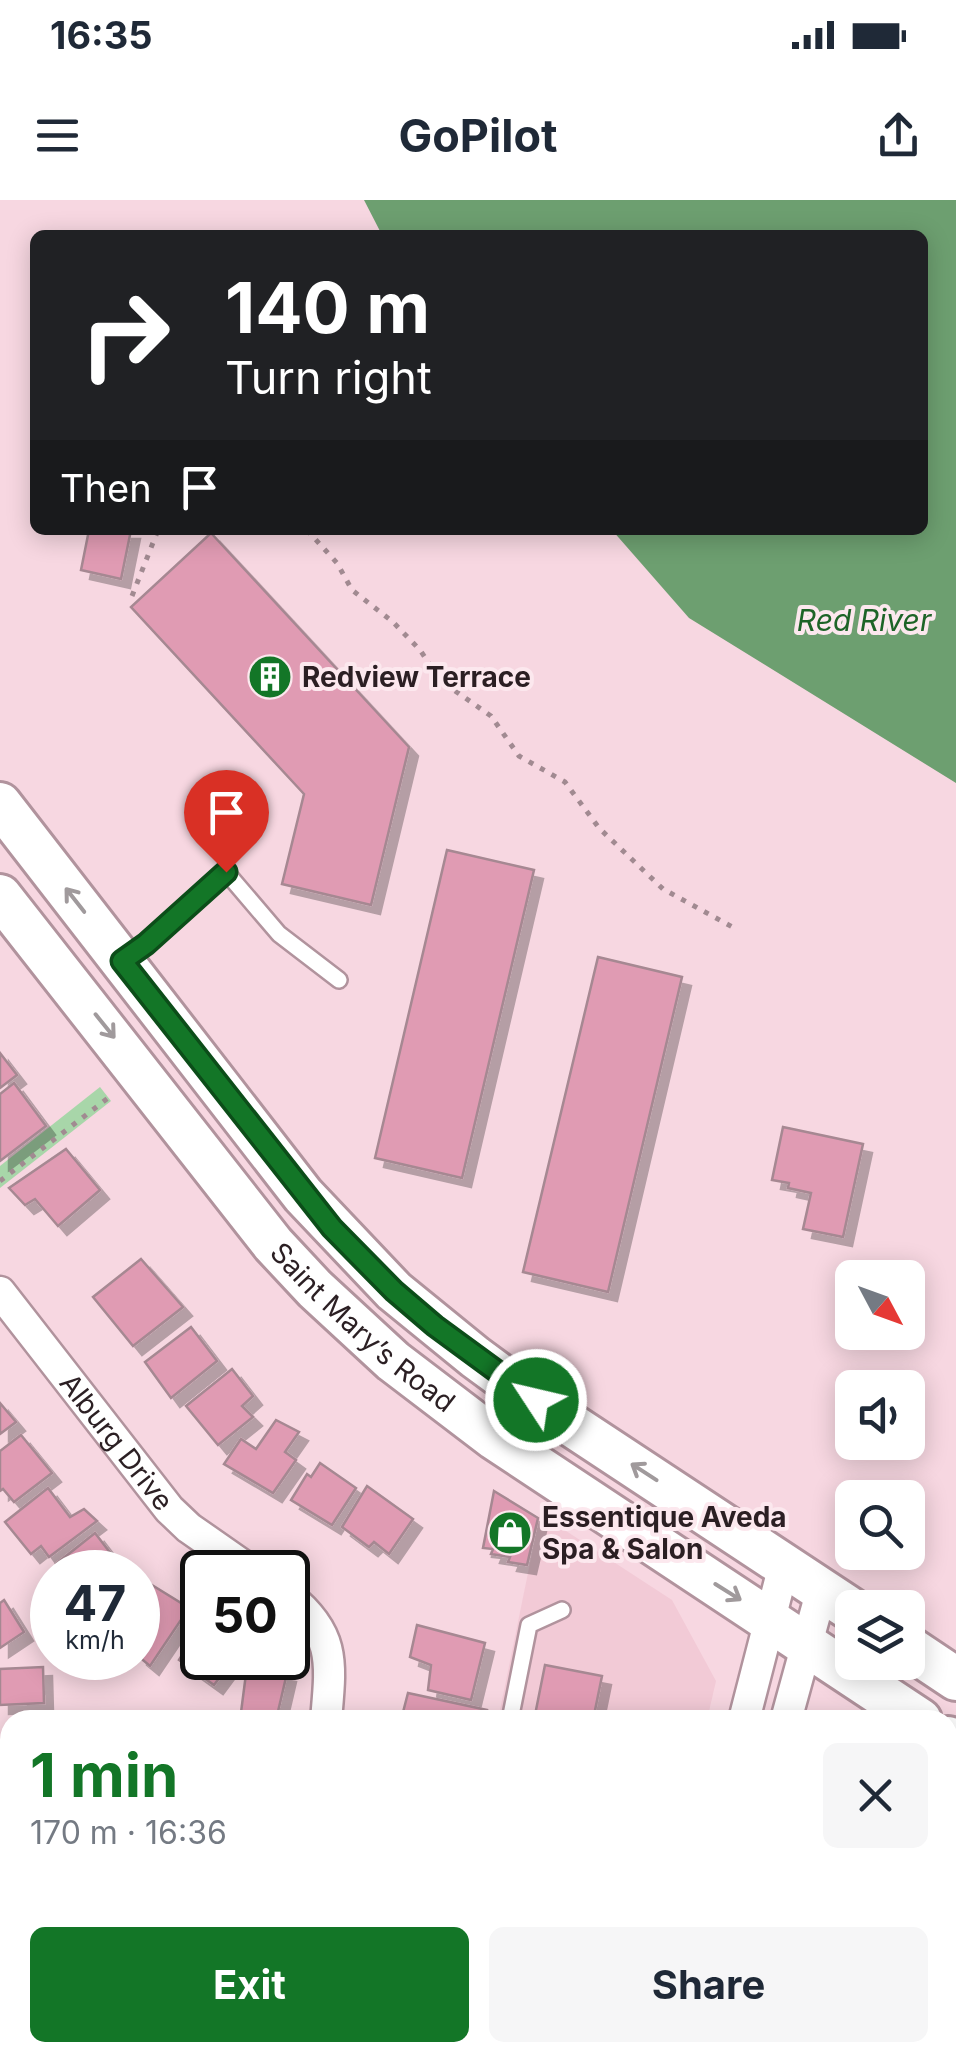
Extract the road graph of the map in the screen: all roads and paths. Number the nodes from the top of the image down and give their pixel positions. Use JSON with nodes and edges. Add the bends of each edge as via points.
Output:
{"nodes":[{"id":1,"x":156,"y":535,"type":"edge"},
{"id":2,"x":312,"y":535,"type":"edge"},
{"id":3,"x":132,"y":596,"type":"dead end"},
{"id":4,"x":0,"y":804,"type":"edge"},
{"id":5,"x":0,"y":896,"type":"edge"},
{"id":6,"x":738,"y":930,"type":"dead end"},
{"id":7,"x":114,"y":950,"type":"junction"},
{"id":8,"x":63,"y":974,"type":"junction"},
{"id":9,"x":338,"y":980,"type":"dead end"},
{"id":10,"x":142,"y":1072,"type":"junction"},
{"id":11,"x":0,"y":1182,"type":"edge"},
{"id":12,"x":0,"y":1292,"type":"edge"},
{"id":13,"x":220,"y":1550,"type":"edge"},
{"id":14,"x":784,"y":1565,"type":"junction"},
{"id":15,"x":835,"y":1598,"type":"edge"},
{"id":16,"x":835,"y":1602,"type":"edge"},
{"id":17,"x":562,"y":1610,"type":"dead end"},
{"id":18,"x":310,"y":1617,"type":"edge"},
{"id":19,"x":770,"y":1618,"type":"junction"},
{"id":20,"x":808,"y":1645,"type":"junction"},
{"id":21,"x":925,"y":1658,"type":"edge"},
{"id":22,"x":956,"y":1679,"type":"edge"},
{"id":23,"x":327,"y":1710,"type":"edge"},
{"id":24,"x":512,"y":1710,"type":"edge"},
{"id":25,"x":747,"y":1710,"type":"edge"},
{"id":26,"x":789,"y":1710,"type":"edge"},
{"id":27,"x":905,"y":1710,"type":"edge"}],
"edges":[{"from":1,"to":3,"type":"path"},
{"from":2,"to":6,"type":"path","via":[[352,590],[394,622],[440,680],[491,716],[519,756],[565,782],[599,828],[662,890]]},
{"from":7,"to":4,"type":"main road","name":"Saint Mary’s Road","one_way":true},
{"from":5,"to":8,"type":"main road","name":"Saint Mary’s Road"},
{"from":7,"to":8,"type":"main road"},
{"from":7,"to":9,"type":"lane","via":[[146,944],[226,872],[279,934]]},
{"from":14,"to":7,"type":"main road","name":"Saint Mary’s Road","one_way":true,"via":[[536,1400],[394,1291],[303,1194]]},
{"from":8,"to":10,"type":"main road","name":"Saint Mary’s Road","one_way":true},
{"from":10,"to":11,"type":"path"},
{"from":10,"to":19,"type":"main road","name":"Saint Mary’s Road","one_way":true,"via":[[273,1244],[392,1362],[494,1438]]},
{"from":12,"to":13,"type":"street","name":"Alburg Drive","via":[[169,1509]]},
{"from":14,"to":15,"type":"main road","name":"Saint Mary’s Road"},
{"from":14,"to":19,"type":"street"},
{"from":16,"to":20,"type":"street"},
{"from":17,"to":24,"type":"lane","via":[[530,1626]]},
{"from":18,"to":23,"type":"street","via":[[324,1636]]},
{"from":19,"to":20,"type":"main road","name":"Saint Mary’s Road"},
{"from":19,"to":25,"type":"street"},
{"from":20,"to":26,"type":"street"},
{"from":20,"to":27,"type":"main road","name":"Saint Mary’s Road"},
{"from":21,"to":22,"type":"main road"}]}
